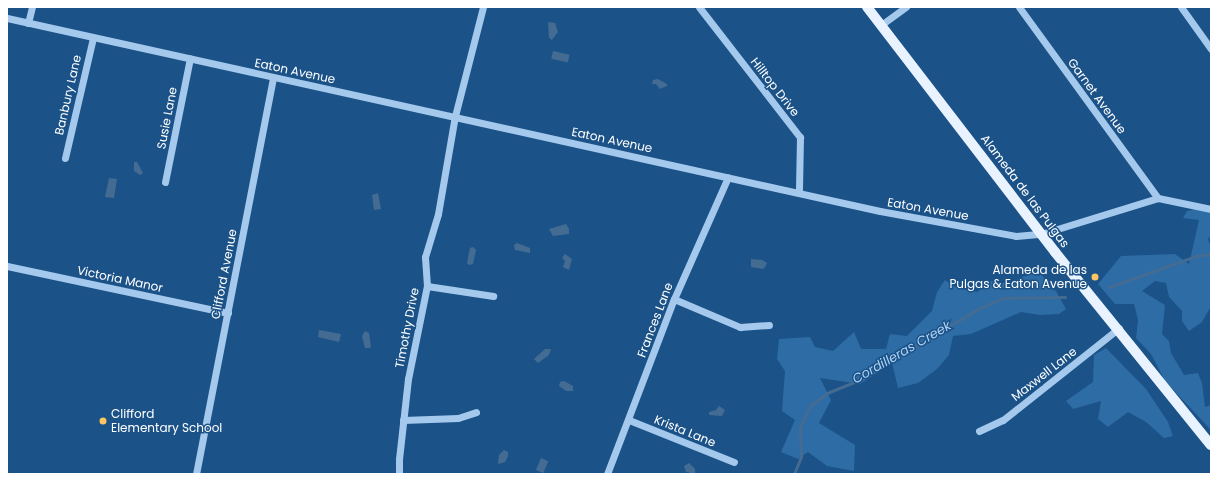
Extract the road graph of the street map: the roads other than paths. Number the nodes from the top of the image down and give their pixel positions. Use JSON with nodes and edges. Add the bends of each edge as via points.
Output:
{"nodes":[{"id":1,"x":32,"y":7,"type":"edge"},
{"id":2,"x":483,"y":7,"type":"edge"},
{"id":3,"x":699,"y":7,"type":"edge"},
{"id":4,"x":867,"y":7,"type":"edge"},
{"id":5,"x":906,"y":7,"type":"edge"},
{"id":6,"x":1019,"y":7,"type":"edge"},
{"id":7,"x":1181,"y":7,"type":"edge"},
{"id":8,"x":7,"y":18,"type":"edge"},
{"id":9,"x":28,"y":23,"type":"junction"},
{"id":10,"x":881,"y":25,"type":"junction"},
{"id":11,"x":93,"y":38,"type":"junction"},
{"id":12,"x":1211,"y":49,"type":"edge"},
{"id":13,"x":190,"y":58,"type":"junction"},
{"id":14,"x":273,"y":78,"type":"junction"},
{"id":15,"x":455,"y":116,"type":"junction"},
{"id":16,"x":65,"y":158,"type":"dead end"},
{"id":17,"x":728,"y":177,"type":"junction"},
{"id":18,"x":165,"y":182,"type":"dead end"},
{"id":19,"x":799,"y":192,"type":"junction"},
{"id":20,"x":1158,"y":198,"type":"junction"},
{"id":21,"x":1211,"y":209,"type":"edge"},
{"id":22,"x":1041,"y":234,"type":"junction"},
{"id":23,"x":7,"y":266,"type":"edge"},
{"id":24,"x":426,"y":286,"type":"junction"},
{"id":25,"x":493,"y":296,"type":"dead end"},
{"id":26,"x":674,"y":299,"type":"junction"},
{"id":27,"x":228,"y":313,"type":"junction"},
{"id":28,"x":769,"y":325,"type":"dead end"},
{"id":29,"x":1119,"y":328,"type":"junction"},
{"id":30,"x":476,"y":412,"type":"dead end"},
{"id":31,"x":402,"y":420,"type":"junction"},
{"id":32,"x":629,"y":420,"type":"junction"},
{"id":33,"x":979,"y":431,"type":"dead end"},
{"id":34,"x":1211,"y":445,"type":"edge"},
{"id":35,"x":734,"y":462,"type":"dead end"},
{"id":36,"x":196,"y":474,"type":"edge"},
{"id":37,"x":399,"y":474,"type":"edge"},
{"id":38,"x":607,"y":474,"type":"edge"}],
"edges":[{"from":1,"to":9,"type":"street"},
{"from":2,"to":15,"type":"street","name":"Timothy Drive"},
{"from":3,"to":19,"type":"street","name":"Hilltop Drive","via":[[800,136]]},
{"from":4,"to":10,"type":"main road","name":"Alameda de las Pulgas"},
{"from":5,"to":10,"type":"street"},
{"from":6,"to":20,"type":"street","name":"Garnet Avenue"},
{"from":7,"to":12,"type":"street"},
{"from":8,"to":9,"type":"street","name":"Eaton Avenue"},
{"from":9,"to":11,"type":"street","name":"Eaton Avenue"},
{"from":10,"to":22,"type":"main road","name":"Alameda de las Pulgas"},
{"from":11,"to":13,"type":"street","name":"Eaton Avenue"},
{"from":11,"to":16,"type":"street","name":"Banbury Lane"},
{"from":13,"to":14,"type":"street","name":"Eaton Avenue"},
{"from":13,"to":18,"type":"street","name":"Susie Lane"},
{"from":14,"to":15,"type":"street","name":"Eaton Avenue"},
{"from":14,"to":27,"type":"street","name":"Clifford Avenue"},
{"from":15,"to":17,"type":"street","name":"Eaton Avenue"},
{"from":15,"to":24,"type":"street","name":"Timothy Drive","via":[[446,177],[425,257]]},
{"from":17,"to":19,"type":"street","name":"Eaton Avenue"},
{"from":17,"to":26,"type":"street","name":"Frances Lane"},
{"from":19,"to":22,"type":"street","name":"Eaton Avenue","via":[[880,211],[1016,236]]},
{"from":20,"to":21,"type":"street","name":"Eaton Avenue"},
{"from":20,"to":22,"type":"street","name":"Eaton Avenue"},
{"from":22,"to":29,"type":"main road","name":"Alameda de las Pulgas"},
{"from":23,"to":27,"type":"street","name":"Victoria Manor"},
{"from":24,"to":25,"type":"street"},
{"from":24,"to":31,"type":"street","name":"Timothy Drive"},
{"from":26,"to":28,"type":"street","via":[[740,327]]},
{"from":26,"to":32,"type":"street","name":"Frances Lane"},
{"from":27,"to":36,"type":"street","name":"Clifford Avenue"},
{"from":29,"to":33,"type":"street","name":"Maxwell Lane","via":[[1003,420]]},
{"from":29,"to":34,"type":"main road","name":"Alameda de las Pulgas"},
{"from":30,"to":31,"type":"street","via":[[458,418]]},
{"from":31,"to":37,"type":"street","name":"Timothy Drive"},
{"from":32,"to":35,"type":"street","name":"Krista Lane"},
{"from":32,"to":38,"type":"street","name":"Frances Lane"}]}
